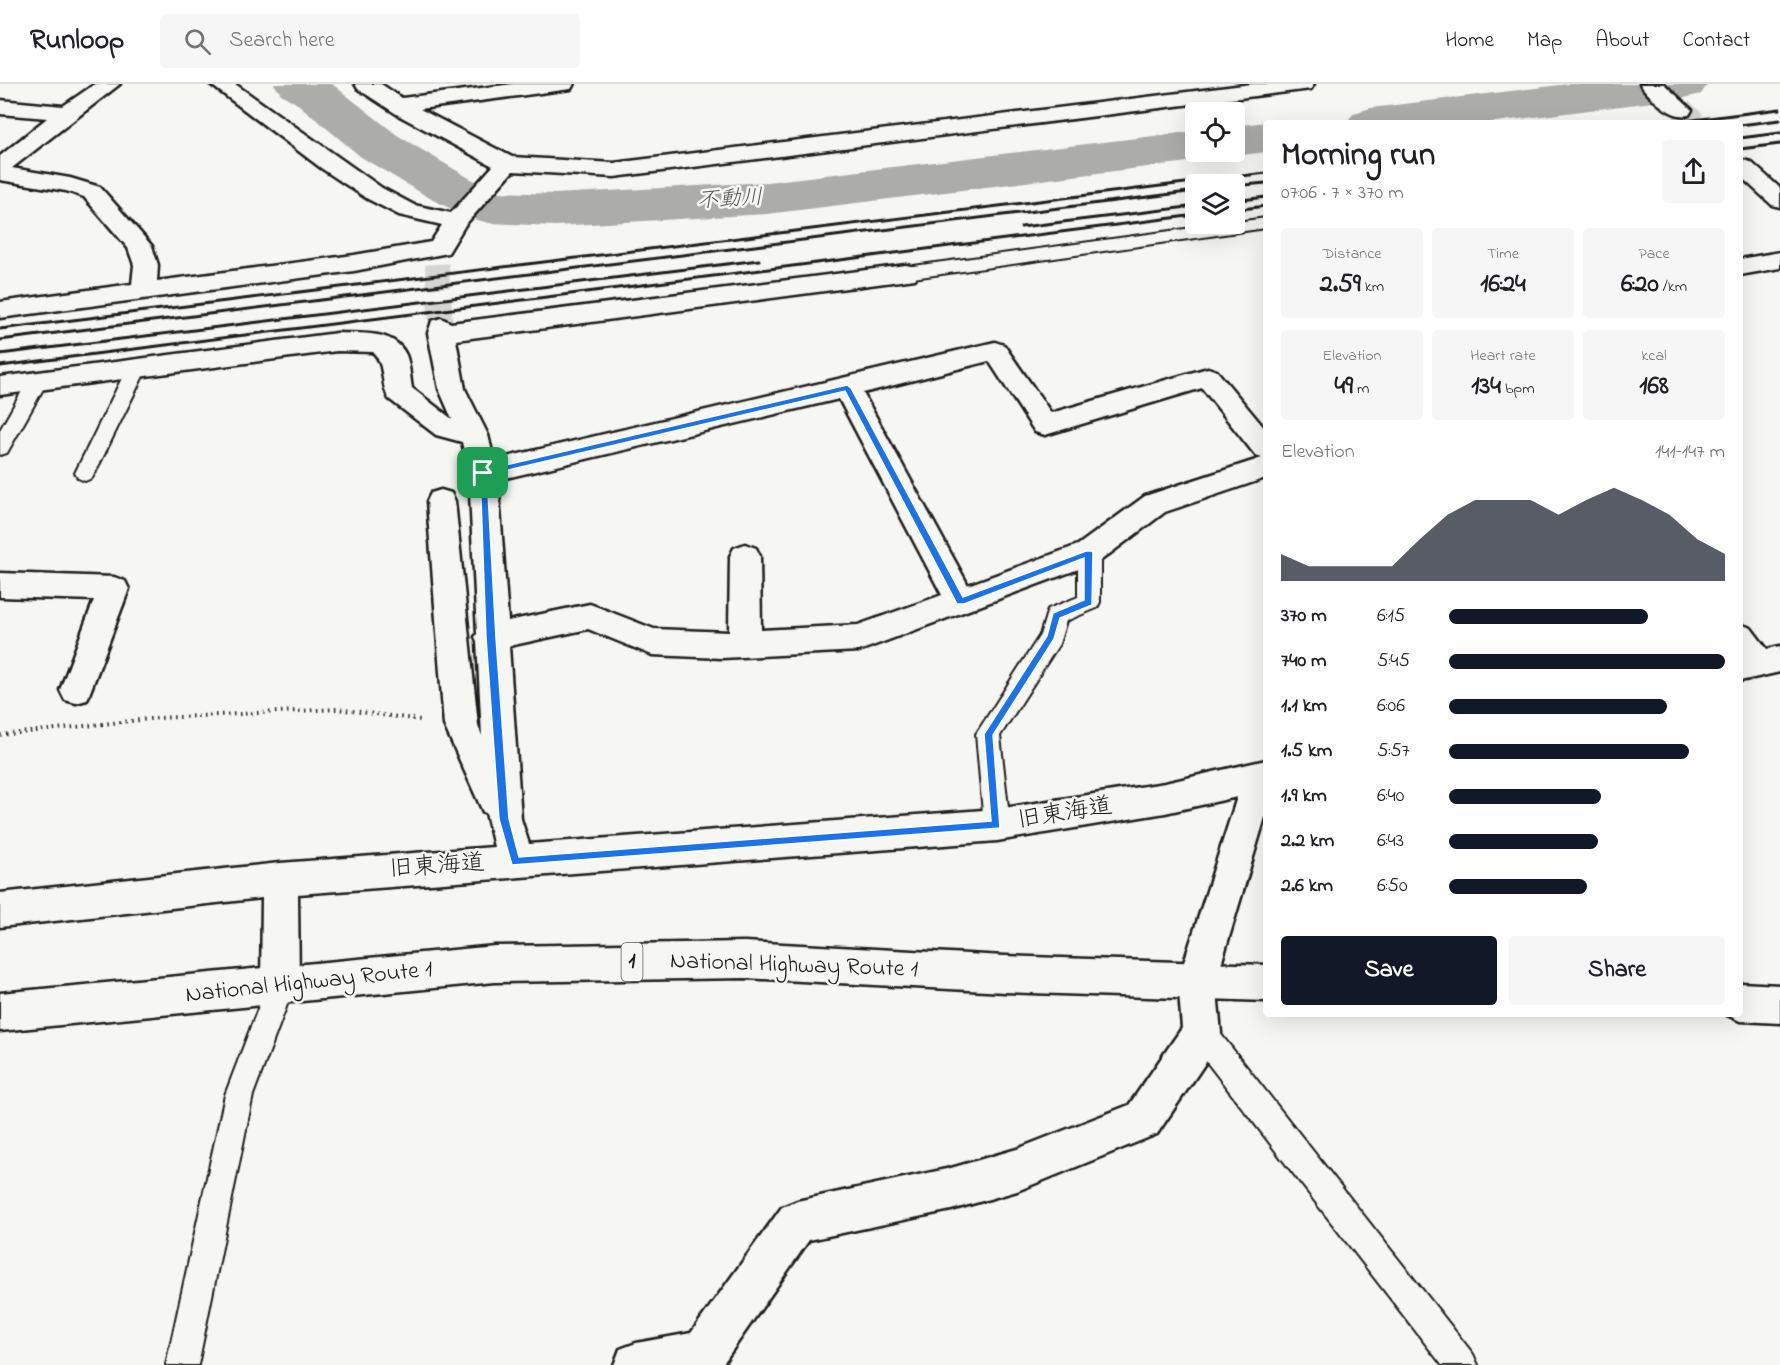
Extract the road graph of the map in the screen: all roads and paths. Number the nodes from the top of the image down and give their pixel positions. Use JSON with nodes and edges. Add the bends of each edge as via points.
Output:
{"nodes":[{"id":1,"x":109,"y":84,"type":"edge"},
{"id":2,"x":221,"y":84,"type":"edge"},
{"id":3,"x":366,"y":84,"type":"edge"},
{"id":4,"x":563,"y":84,"type":"edge"},
{"id":5,"x":1303,"y":84,"type":"edge"},
{"id":6,"x":1651,"y":84,"type":"edge"},
{"id":7,"x":398,"y":105,"type":"junction"},
{"id":8,"x":0,"y":107,"type":"edge"},
{"id":9,"x":1681,"y":110,"type":"tunnel mouth"},
{"id":10,"x":68,"y":112,"type":"junction"},
{"id":11,"x":507,"y":164,"type":"junction"},
{"id":12,"x":0,"y":167,"type":"edge"},
{"id":13,"x":1743,"y":169,"type":"edge"},
{"id":14,"x":0,"y":173,"type":"edge"},
{"id":15,"x":1780,"y":200,"type":"edge"},
{"id":16,"x":456,"y":221,"type":"junction"},
{"id":17,"x":1263,"y":223,"type":"edge"},
{"id":18,"x":1780,"y":260,"type":"edge"},
{"id":19,"x":1743,"y":266,"type":"edge"},
{"id":20,"x":906,"y":273,"type":"joint"},
{"id":21,"x":144,"y":291,"type":"junction"},
{"id":22,"x":0,"y":310,"type":"edge"},
{"id":23,"x":137,"y":368,"type":"junction"},
{"id":24,"x":36,"y":382,"type":"junction"},
{"id":25,"x":0,"y":386,"type":"edge"},
{"id":26,"x":847,"y":388,"type":"junction"},
{"id":27,"x":474,"y":435,"type":"junction"},
{"id":28,"x":1263,"y":445,"type":"edge"},
{"id":29,"x":0,"y":448,"type":"edge"},
{"id":30,"x":1263,"y":468,"type":"edge"},
{"id":31,"x":85,"y":473,"type":"dead end"},
{"id":32,"x":483,"y":473,"type":"junction"},
{"id":33,"x":441,"y":501,"type":"dead end"},
{"id":34,"x":1089,"y":553,"type":"junction"},
{"id":35,"x":745,"y":556,"type":"dead end"},
{"id":36,"x":0,"y":585,"type":"edge"},
{"id":37,"x":961,"y":601,"type":"junction"},
{"id":38,"x":491,"y":638,"type":"junction"},
{"id":39,"x":1743,"y":641,"type":"edge"},
{"id":40,"x":745,"y":644,"type":"junction"},
{"id":41,"x":1760,"y":663,"type":"edge"},
{"id":42,"x":76,"y":690,"type":"dead end"},
{"id":43,"x":461,"y":725,"type":"junction"},
{"id":44,"x":0,"y":735,"type":"edge"},
{"id":45,"x":1263,"y":776,"type":"edge"},
{"id":46,"x":504,"y":819,"type":"junction"},
{"id":47,"x":997,"y":825,"type":"junction"},
{"id":48,"x":516,"y":862,"type":"junction"},
{"id":49,"x":280,"y":879,"type":"junction"},
{"id":50,"x":0,"y":910,"type":"edge"},
{"id":51,"x":1197,"y":981,"type":"junction"},
{"id":52,"x":1263,"y":983,"type":"edge"},
{"id":53,"x":280,"y":986,"type":"junction"},
{"id":54,"x":1743,"y":1002,"type":"edge"},
{"id":55,"x":1780,"y":1004,"type":"edge"},
{"id":56,"x":0,"y":1012,"type":"edge"},
{"id":57,"x":1202,"y":1033,"type":"junction"},
{"id":58,"x":703,"y":1359,"type":"edge"},
{"id":59,"x":182,"y":1365,"type":"edge"},
{"id":60,"x":636,"y":1365,"type":"edge"},
{"id":61,"x":1461,"y":1365,"type":"edge"}],
"edges":[{"from":1,"to":10,"type":"main road"},
{"from":2,"to":16,"type":"main road","via":[[374,193],[407,210]]},
{"from":3,"to":7,"type":"main road"},
{"from":4,"to":7,"type":"main road"},
{"from":5,"to":11,"type":"main road","via":[[614,170]]},
{"from":6,"to":9,"type":"main road"},
{"from":7,"to":11,"type":"main road"},
{"from":8,"to":10,"type":"main road"},
{"from":10,"to":12,"type":"main road"},
{"from":11,"to":16,"type":"main road"},
{"from":13,"to":15,"type":"main road"},
{"from":14,"to":21,"type":"main road","via":[[92,192],[140,246],[146,265]]},
{"from":16,"to":21,"type":"main road","via":[[438,256]]},
{"from":17,"to":20,"type":"lane"},
{"from":18,"to":19,"type":"main road"},
{"from":20,"to":27,"type":"main road","via":[[441,330],[452,389]]},
{"from":21,"to":22,"type":"main road"},
{"from":23,"to":24,"type":"main road"},
{"from":23,"to":27,"type":"main road","via":[[338,342],[380,344],[393,356],[399,392],[446,428]]},
{"from":23,"to":31,"type":"lane"},
{"from":24,"to":25,"type":"main road"},
{"from":24,"to":29,"type":"lane"},
{"from":26,"to":28,"type":"main road","via":[[995,351],[1045,425],[1208,377]]},
{"from":26,"to":32,"type":"main road"},
{"from":26,"to":37,"type":"main road"},
{"from":27,"to":32,"type":"main road"},
{"from":30,"to":34,"type":"main road","via":[[1155,504]]},
{"from":32,"to":38,"type":"main road"},
{"from":33,"to":43,"type":"main road"},
{"from":34,"to":37,"type":"main road"},
{"from":34,"to":47,"type":"lane","via":[[1089,602],[1056,615],[1051,637],[988,734]]},
{"from":35,"to":40,"type":"main road"},
{"from":36,"to":42,"type":"main road","via":[[114,589]]},
{"from":37,"to":40,"type":"main road","via":[[859,638]]},
{"from":38,"to":40,"type":"main road","via":[[590,616],[652,642]]},
{"from":38,"to":46,"type":"main road"},
{"from":39,"to":41,"type":"main road"},
{"from":43,"to":44,"type":"path","via":[[338,709],[159,718]]},
{"from":43,"to":46,"type":"main road"},
{"from":45,"to":47,"type":"main road","name":"旧東海道","via":[[1165,798]]},
{"from":45,"to":51,"type":"main road"},
{"from":46,"to":48,"type":"main road"},
{"from":47,"to":48,"type":"main road","name":"旧東海道"},
{"from":48,"to":49,"type":"main road","name":"旧東海道"},
{"from":49,"to":50,"type":"main road","name":"旧東海道"},
{"from":49,"to":53,"type":"main road"},
{"from":51,"to":52,"type":"main road","name":"National Highway Route 1","number":"1"},
{"from":51,"to":53,"type":"main road","name":"National Highway Route 1","number":"1","via":[[746,960],[495,964]]},
{"from":51,"to":57,"type":"main road"},
{"from":53,"to":56,"type":"main road","name":"National Highway Route 1","number":"1"},
{"from":53,"to":59,"type":"lane","via":[[239,1095]]},
{"from":54,"to":55,"type":"main road"},
{"from":57,"to":58,"type":"main road","via":[[1143,1120],[951,1189],[797,1222],[750,1284]]},
{"from":57,"to":61,"type":"lane"},
{"from":58,"to":60,"type":"main road"}]}
